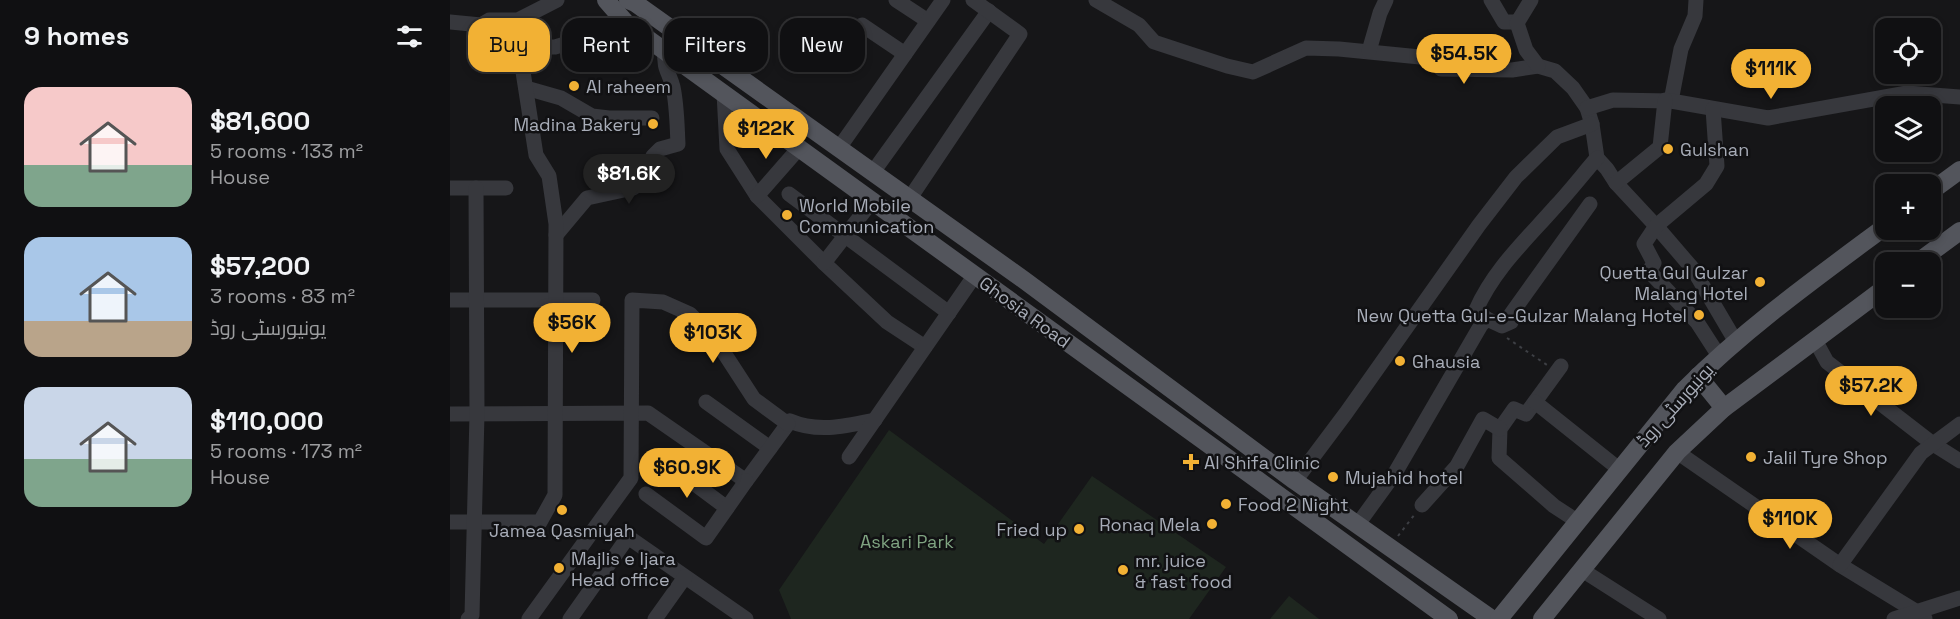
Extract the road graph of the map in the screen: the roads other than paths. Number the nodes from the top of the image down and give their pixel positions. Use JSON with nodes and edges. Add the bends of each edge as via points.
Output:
{"nodes":[{"id":1,"x":557,"y":0,"type":"edge"},
{"id":2,"x":606,"y":0,"type":"edge"},
{"id":3,"x":628,"y":0,"type":"edge"},
{"id":4,"x":896,"y":0,"type":"edge"},
{"id":5,"x":943,"y":0,"type":"edge"},
{"id":6,"x":973,"y":0,"type":"edge"},
{"id":7,"x":1096,"y":0,"type":"edge"},
{"id":8,"x":1386,"y":0,"type":"edge"},
{"id":9,"x":1491,"y":0,"type":"edge"},
{"id":10,"x":1531,"y":0,"type":"edge"},
{"id":11,"x":1696,"y":0,"type":"edge"},
{"id":12,"x":989,"y":11,"type":"junction"},
{"id":13,"x":522,"y":18,"type":"edge"},
{"id":14,"x":622,"y":18,"type":"edge"},
{"id":15,"x":928,"y":21,"type":"junction"},
{"id":16,"x":450,"y":22,"type":"edge"},
{"id":17,"x":1517,"y":22,"type":"junction"},
{"id":18,"x":468,"y":24,"type":"edge"},
{"id":19,"x":865,"y":27,"type":"edge"},
{"id":20,"x":1369,"y":51,"type":"junction"},
{"id":21,"x":905,"y":54,"type":"junction"},
{"id":22,"x":1538,"y":66,"type":"junction"},
{"id":23,"x":523,"y":72,"type":"edge"},
{"id":24,"x":667,"y":72,"type":"edge"},
{"id":25,"x":694,"y":72,"type":"edge"},
{"id":26,"x":526,"y":88,"type":"junction"},
{"id":27,"x":724,"y":93,"type":"junction"},
{"id":28,"x":1960,"y":97,"type":"edge"},
{"id":29,"x":1668,"y":101,"type":"junction"},
{"id":30,"x":1587,"y":108,"type":"junction"},
{"id":31,"x":1713,"y":109,"type":"junction"},
{"id":32,"x":652,"y":118,"type":"dead end"},
{"id":33,"x":1592,"y":124,"type":"junction"},
{"id":34,"x":800,"y":147,"type":"junction"},
{"id":35,"x":839,"y":148,"type":"junction"},
{"id":36,"x":1597,"y":158,"type":"junction"},
{"id":37,"x":1960,"y":170,"type":"edge"},
{"id":38,"x":873,"y":172,"type":"junction"},
{"id":39,"x":1616,"y":183,"type":"junction"},
{"id":40,"x":1941,"y":184,"type":"edge"},
{"id":41,"x":450,"y":188,"type":"edge"},
{"id":42,"x":476,"y":188,"type":"junction"},
{"id":43,"x":506,"y":188,"type":"dead end"},
{"id":44,"x":789,"y":194,"type":"dead end"},
{"id":45,"x":757,"y":196,"type":"junction"},
{"id":46,"x":910,"y":198,"type":"junction"},
{"id":47,"x":873,"y":200,"type":"junction"},
{"id":48,"x":1590,"y":204,"type":"dead end"},
{"id":49,"x":1656,"y":226,"type":"junction"},
{"id":50,"x":1960,"y":231,"type":"edge"},
{"id":51,"x":1875,"y":234,"type":"edge"},
{"id":52,"x":556,"y":235,"type":"junction"},
{"id":53,"x":844,"y":237,"type":"junction"},
{"id":54,"x":977,"y":247,"type":"junction"},
{"id":55,"x":1932,"y":252,"type":"edge"},
{"id":56,"x":824,"y":263,"type":"junction"},
{"id":57,"x":969,"y":270,"type":"junction"},
{"id":58,"x":1875,"y":295,"type":"edge"},
{"id":59,"x":450,"y":300,"type":"edge"},
{"id":60,"x":477,"y":300,"type":"junction"},
{"id":61,"x":556,"y":300,"type":"junction"},
{"id":62,"x":593,"y":300,"type":"dead end"},
{"id":63,"x":949,"y":313,"type":"junction"},
{"id":64,"x":1487,"y":319,"type":"junction"},
{"id":65,"x":1815,"y":340,"type":"junction"},
{"id":66,"x":1736,"y":342,"type":"junction"},
{"id":67,"x":925,"y":347,"type":"junction"},
{"id":68,"x":1719,"y":356,"type":"junction"},
{"id":69,"x":1559,"y":369,"type":"road end"},
{"id":70,"x":1698,"y":376,"type":"junction"},
{"id":71,"x":706,"y":402,"type":"dead end"},
{"id":72,"x":1534,"y":402,"type":"junction"},
{"id":73,"x":1724,"y":408,"type":"junction"},
{"id":74,"x":632,"y":413,"type":"junction"},
{"id":75,"x":450,"y":414,"type":"edge"},
{"id":76,"x":477,"y":414,"type":"junction"},
{"id":77,"x":555,"y":414,"type":"junction"},
{"id":78,"x":875,"y":420,"type":"junction"},
{"id":79,"x":788,"y":424,"type":"junction"},
{"id":80,"x":1960,"y":424,"type":"edge"},
{"id":81,"x":1500,"y":429,"type":"junction"},
{"id":82,"x":1933,"y":444,"type":"junction"},
{"id":83,"x":770,"y":448,"type":"junction"},
{"id":84,"x":1677,"y":452,"type":"junction"},
{"id":85,"x":849,"y":457,"type":"dead end"},
{"id":86,"x":1960,"y":461,"type":"edge"},
{"id":87,"x":668,"y":464,"type":"dead end"},
{"id":88,"x":1619,"y":469,"type":"junction"},
{"id":89,"x":746,"y":481,"type":"junction"},
{"id":90,"x":1294,"y":481,"type":"junction"},
{"id":91,"x":646,"y":494,"type":"dead end"},
{"id":92,"x":1422,"y":505,"type":"road end"},
{"id":93,"x":727,"y":508,"type":"junction"},
{"id":94,"x":1577,"y":521,"type":"junction"},
{"id":95,"x":450,"y":522,"type":"edge"},
{"id":96,"x":474,"y":522,"type":"junction"},
{"id":97,"x":1358,"y":524,"type":"junction"},
{"id":98,"x":1840,"y":565,"type":"junction"},
{"id":99,"x":1582,"y":570,"type":"junction"},
{"id":100,"x":685,"y":577,"type":"junction"},
{"id":101,"x":1960,"y":598,"type":"edge"},
{"id":102,"x":1921,"y":616,"type":"edge"},
{"id":103,"x":468,"y":619,"type":"edge"},
{"id":104,"x":529,"y":619,"type":"edge"},
{"id":105,"x":570,"y":619,"type":"edge"},
{"id":106,"x":656,"y":619,"type":"edge"},
{"id":107,"x":746,"y":619,"type":"edge"},
{"id":108,"x":1449,"y":619,"type":"edge"},
{"id":109,"x":1492,"y":619,"type":"edge"},
{"id":110,"x":1499,"y":619,"type":"edge"},
{"id":111,"x":1542,"y":619,"type":"edge"},
{"id":112,"x":1659,"y":619,"type":"edge"},
{"id":113,"x":1894,"y":619,"type":"edge"}],
"edges":[{"from":1,"to":13,"type":"street"},
{"from":2,"to":14,"type":"main road","name":"Ghosia Road"},
{"from":3,"to":35,"type":"main road"},
{"from":4,"to":15,"type":"street"},
{"from":5,"to":15,"type":"street"},
{"from":6,"to":12,"type":"street"},
{"from":7,"to":20,"type":"street","via":[[1139,25],[1154,42],[1253,72],[1306,48]]},
{"from":8,"to":20,"type":"street"},
{"from":9,"to":17,"type":"street","via":[[1504,22]]},
{"from":10,"to":17,"type":"street"},
{"from":11,"to":29,"type":"street","via":[[1695,16],[1681,49]]},
{"from":12,"to":38,"type":"street"},
{"from":12,"to":46,"type":"street","via":[[1020,34]]},
{"from":15,"to":21,"type":"street"},
{"from":16,"to":18,"type":"street"},
{"from":17,"to":22,"type":"street","via":[[1526,50]]},
{"from":19,"to":21,"type":"street"},
{"from":20,"to":22,"type":"street","via":[[1430,58],[1441,69],[1512,70]]},
{"from":21,"to":35,"type":"street"},
{"from":22,"to":30,"type":"street","via":[[1556,71]]},
{"from":23,"to":26,"type":"street"},
{"from":24,"to":52,"type":"street","via":[[677,111],[678,144],[660,149],[642,182],[633,188],[587,198]]},
{"from":25,"to":27,"type":"main road","name":"Ghosia Road"},
{"from":26,"to":32,"type":"street","via":[[561,99],[592,116]]},
{"from":26,"to":52,"type":"street","via":[[536,154],[549,176]]},
{"from":27,"to":34,"type":"main road","name":"Ghosia Road"},
{"from":27,"to":45,"type":"street","via":[[727,149]]},
{"from":28,"to":31,"type":"street","via":[[1907,93],[1768,118]]},
{"from":29,"to":30,"type":"street","via":[[1613,100]]},
{"from":29,"to":31,"type":"street"},
{"from":29,"to":39,"type":"street","via":[[1660,147]]},
{"from":30,"to":33,"type":"street"},
{"from":31,"to":49,"type":"street","via":[[1718,166],[1706,184]]},
{"from":33,"to":36,"type":"street"},
{"from":33,"to":90,"type":"street","via":[[1557,137],[1516,177]]},
{"from":34,"to":45,"type":"street"},
{"from":34,"to":47,"type":"main road","name":"Ghosia Road"},
{"from":35,"to":38,"type":"main road"},
{"from":36,"to":39,"type":"street"},
{"from":36,"to":64,"type":"street","via":[[1513,252],[1482,297],[1476,310]]},
{"from":37,"to":40,"type":"main road"},
{"from":38,"to":46,"type":"main road"},
{"from":39,"to":49,"type":"street"},
{"from":41,"to":42,"type":"street"},
{"from":42,"to":43,"type":"street"},
{"from":42,"to":60,"type":"street"},
{"from":44,"to":53,"type":"street"},
{"from":45,"to":56,"type":"street"},
{"from":46,"to":54,"type":"main road"},
{"from":47,"to":53,"type":"street"},
{"from":47,"to":57,"type":"main road","name":"Ghosia Road"},
{"from":48,"to":64,"type":"street","via":[[1511,314],[1511,322],[1502,326]]},
{"from":49,"to":66,"type":"street","via":[[1693,269]]},
{"from":49,"to":68,"type":"street","via":[[1644,244],[1654,263],[1649,271],[1697,322]]},
{"from":50,"to":55,"type":"main road"},
{"from":51,"to":66,"type":"main road","name":"یونیورسٹی روڈ"},
{"from":52,"to":61,"type":"street"},
{"from":53,"to":56,"type":"street"},
{"from":53,"to":63,"type":"street"},
{"from":54,"to":57,"type":"main road"},
{"from":54,"to":90,"type":"main road"},
{"from":56,"to":67,"type":"street","via":[[887,322]]},
{"from":57,"to":63,"type":"street"},
{"from":57,"to":108,"type":"main road","name":"Ghosia Road"},
{"from":58,"to":65,"type":"main road","name":"یونیورسٹی روڈ"},
{"from":59,"to":60,"type":"street"},
{"from":60,"to":61,"type":"street"},
{"from":60,"to":76,"type":"street"},
{"from":61,"to":62,"type":"street"},
{"from":61,"to":77,"type":"street"},
{"from":63,"to":67,"type":"street"},
{"from":64,"to":97,"type":"street","via":[[1395,473]]},
{"from":65,"to":73,"type":"main road","name":"یونیورسٹی روڈ"},
{"from":65,"to":82,"type":"street","via":[[1827,362]]},
{"from":66,"to":68,"type":"main road","name":"یونیورسٹی روڈ"},
{"from":67,"to":78,"type":"street"},
{"from":68,"to":70,"type":"main road","name":"یونیورسٹی روڈ"},
{"from":69,"to":72,"type":"street"},
{"from":70,"to":73,"type":"main road"},
{"from":70,"to":88,"type":"main road","name":"یونیورسٹی روڈ"},
{"from":71,"to":83,"type":"street"},
{"from":72,"to":81,"type":"street","via":[[1526,414],[1514,409]]},
{"from":72,"to":88,"type":"street"},
{"from":73,"to":84,"type":"main road","name":"یونیورسٹی روڈ"},
{"from":74,"to":77,"type":"street"},
{"from":74,"to":79,"type":"street","via":[[632,300],[663,302],[690,314],[715,339],[754,399]]},
{"from":74,"to":89,"type":"street","via":[[648,413]]},
{"from":74,"to":104,"type":"street","via":[[631,478]]},
{"from":75,"to":76,"type":"street"},
{"from":76,"to":77,"type":"street"},
{"from":76,"to":96,"type":"street"},
{"from":77,"to":96,"type":"street","via":[[555,495],[540,522]]},
{"from":78,"to":79,"type":"street","via":[[831,429],[803,427],[790,421]]},
{"from":78,"to":85,"type":"street"},
{"from":79,"to":83,"type":"street"},
{"from":80,"to":82,"type":"street"},
{"from":81,"to":92,"type":"street","via":[[1483,419],[1457,466]]},
{"from":81,"to":94,"type":"street","via":[[1501,460]]},
{"from":82,"to":86,"type":"street"},
{"from":82,"to":98,"type":"street","via":[[1921,453]]},
{"from":83,"to":89,"type":"street"},
{"from":84,"to":98,"type":"street"},
{"from":84,"to":99,"type":"main road","name":"یونیورسٹی روڈ"},
{"from":87,"to":93,"type":"street"},
{"from":88,"to":94,"type":"main road","name":"یونیورسٹی روڈ"},
{"from":89,"to":93,"type":"street"},
{"from":90,"to":97,"type":"main road"},
{"from":91,"to":93,"type":"street","via":[[705,538]]},
{"from":94,"to":110,"type":"main road","name":"یونیورسٹی روڈ"},
{"from":95,"to":96,"type":"street"},
{"from":96,"to":103,"type":"street","via":[[472,615]]},
{"from":97,"to":109,"type":"main road"},
{"from":98,"to":102,"type":"street"},
{"from":99,"to":111,"type":"main road","name":"یونیورسٹی روڈ"},
{"from":99,"to":112,"type":"street"},
{"from":100,"to":105,"type":"street","via":[[628,537]]},
{"from":100,"to":106,"type":"street"},
{"from":100,"to":107,"type":"street"},
{"from":101,"to":102,"type":"street"},
{"from":102,"to":113,"type":"street"}]}
